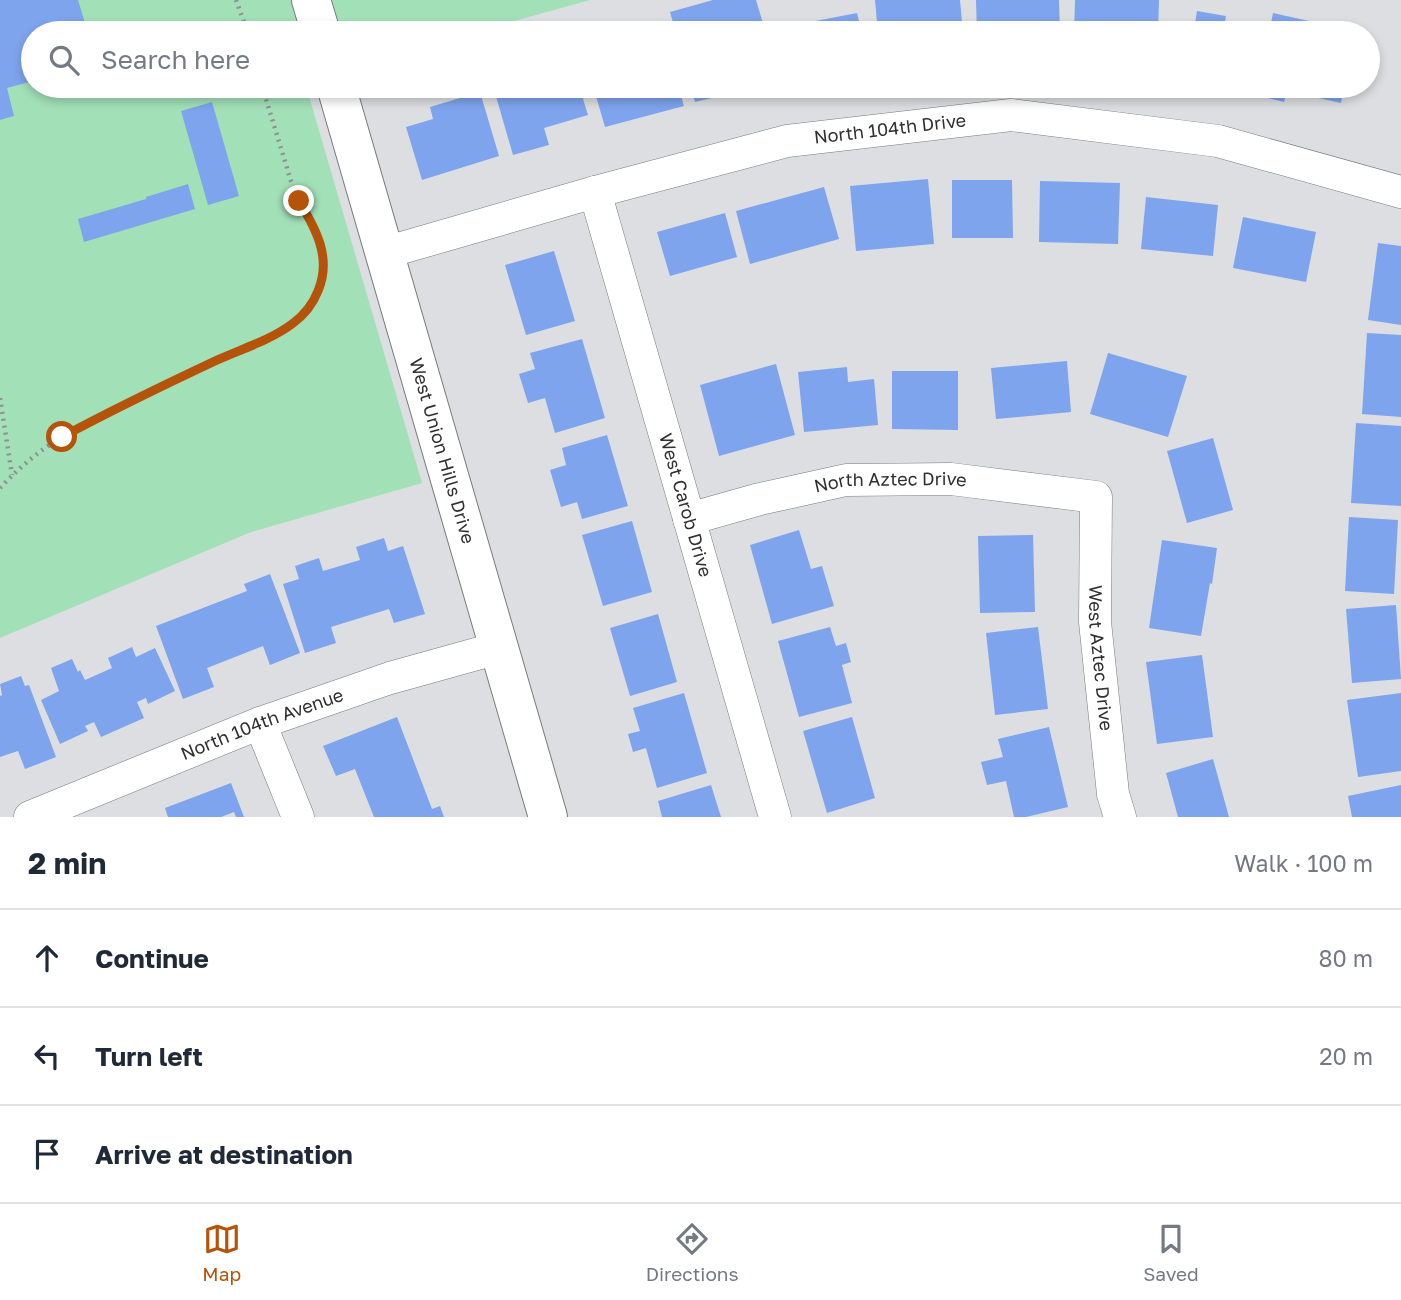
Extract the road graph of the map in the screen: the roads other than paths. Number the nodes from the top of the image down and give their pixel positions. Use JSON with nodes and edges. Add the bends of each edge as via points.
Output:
{"nodes":[{"id":1,"x":311,"y":0,"type":"edge"},
{"id":2,"x":317,"y":21,"type":"edge"},
{"id":3,"x":339,"y":98,"type":"edge"},
{"id":4,"x":595,"y":192,"type":"junction"},
{"id":5,"x":1401,"y":192,"type":"edge"},
{"id":6,"x":384,"y":253,"type":"junction"},
{"id":7,"x":1096,"y":498,"type":"joint"},
{"id":8,"x":689,"y":519,"type":"junction"},
{"id":9,"x":498,"y":648,"type":"junction"},
{"id":10,"x":260,"y":723,"type":"junction"},
{"id":11,"x":30,"y":817,"type":"edge"},
{"id":12,"x":298,"y":817,"type":"edge"},
{"id":13,"x":548,"y":817,"type":"edge"},
{"id":14,"x":775,"y":817,"type":"edge"},
{"id":15,"x":1120,"y":817,"type":"edge"}],
"edges":[{"from":1,"to":2,"type":"main road"},
{"from":3,"to":6,"type":"main road","name":"West Union Hills Drive"},
{"from":4,"to":5,"type":"street","name":"North 104th Drive","via":[[787,141],[1011,115],[1218,141]]},
{"from":4,"to":6,"type":"street","name":"North 104th Drive"},
{"from":4,"to":8,"type":"street","name":"West Carob Drive"},
{"from":6,"to":9,"type":"main road","name":"West Union Hills Drive"},
{"from":7,"to":8,"type":"street","name":"North Aztec Drive","via":[[951,479],[846,480]]},
{"from":7,"to":15,"type":"street","name":"West Aztec Drive","via":[[1095,622]]},
{"from":8,"to":14,"type":"street","name":"West Carob Drive"},
{"from":9,"to":10,"type":"street","name":"North 104th Avenue","via":[[390,678]]},
{"from":9,"to":13,"type":"main road","name":"West Union Hills Drive"},
{"from":10,"to":11,"type":"street","name":"North 104th Avenue"},
{"from":10,"to":12,"type":"street"}]}
